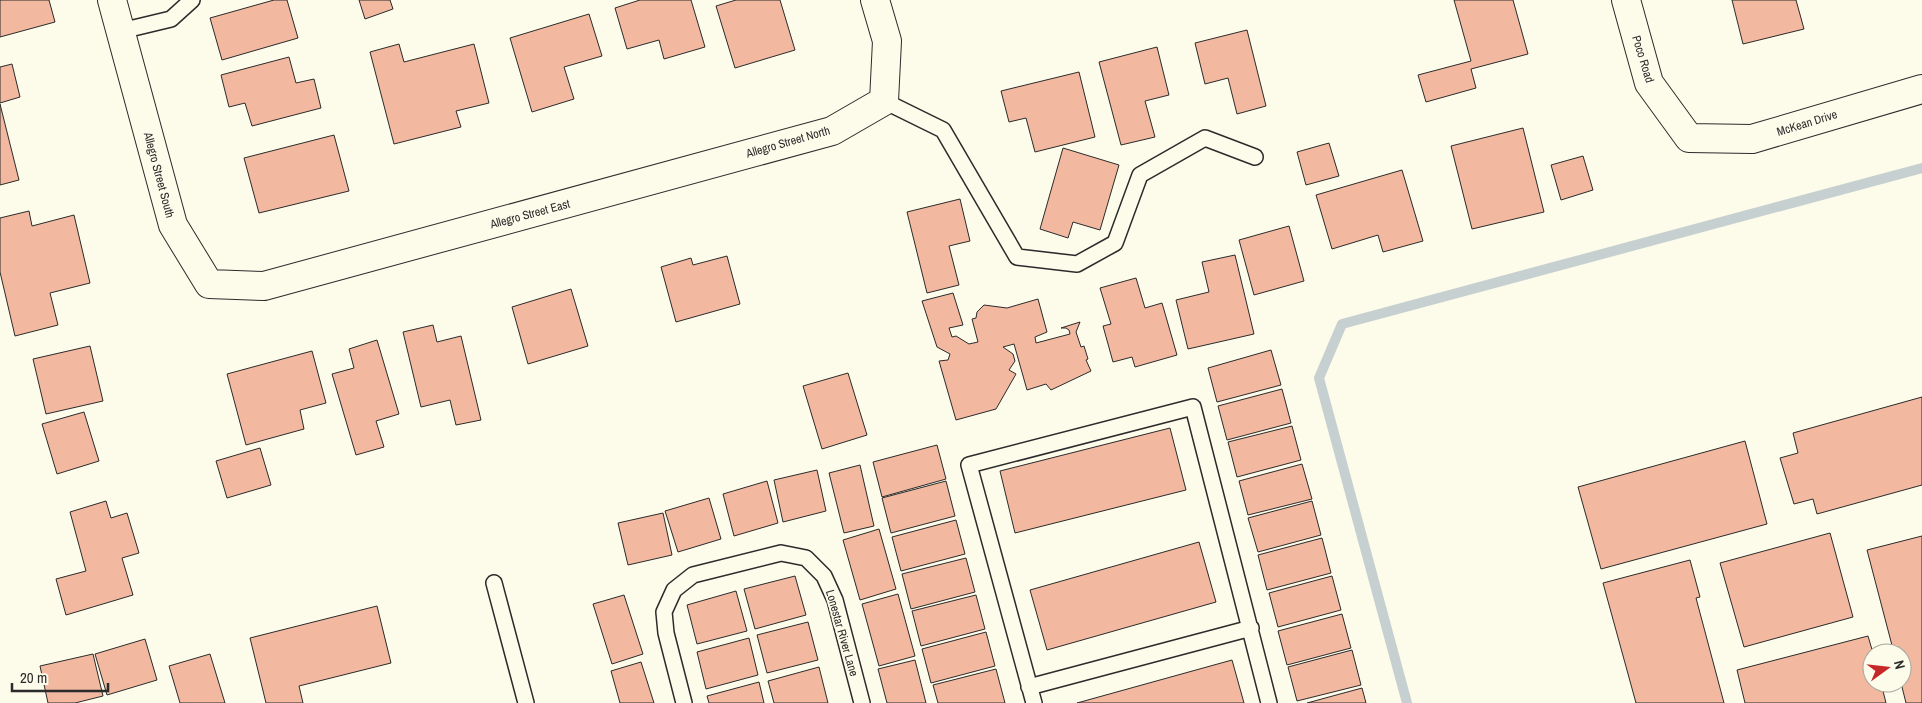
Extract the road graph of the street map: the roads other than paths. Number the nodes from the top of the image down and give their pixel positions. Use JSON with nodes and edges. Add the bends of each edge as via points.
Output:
{"nodes":[{"id":1,"x":112,"y":0,"type":"edge"},
{"id":2,"x":192,"y":0,"type":"edge"},
{"id":3,"x":875,"y":0,"type":"edge"},
{"id":4,"x":1626,"y":0,"type":"edge"},
{"id":5,"x":120,"y":31,"type":"junction"},
{"id":6,"x":1922,"y":88,"type":"edge"},
{"id":7,"x":884,"y":101,"type":"junction"},
{"id":8,"x":1689,"y":138,"type":"joint"},
{"id":9,"x":1255,"y":157,"type":"dead end"},
{"id":10,"x":733,"y":158,"type":"joint"},
{"id":11,"x":327,"y":269,"type":"joint"},
{"id":12,"x":494,"y":583,"type":"dead end"},
{"id":13,"x":1250,"y":628,"type":"junction"},
{"id":14,"x":1029,"y":687,"type":"junction"},
{"id":15,"x":526,"y":703,"type":"edge"},
{"id":16,"x":684,"y":703,"type":"edge"},
{"id":17,"x":862,"y":703,"type":"edge"},
{"id":18,"x":1034,"y":703,"type":"edge"},
{"id":19,"x":1269,"y":703,"type":"edge"}],
"edges":[{"from":1,"to":5,"type":"street","name":"Allegro Street South"},
{"from":2,"to":5,"type":"lane","via":[[171,19]]},
{"from":3,"to":7,"type":"street","via":[[886,41]]},
{"from":4,"to":8,"type":"street","name":"Poco Road","via":[[1649,83]]},
{"from":5,"to":11,"type":"street","name":"Allegro Street South","via":[[173,225],[209,284],[264,286]]},
{"from":6,"to":8,"type":"street","name":"McKean Drive","via":[[1752,139]]},
{"from":7,"to":9,"type":"lane","via":[[943,130],[1017,257],[1077,264],[1115,243],[1140,175],[1205,138]]},
{"from":7,"to":10,"type":"street","name":"Allegro Street North","via":[[832,131]]},
{"from":10,"to":11,"type":"street","name":"Allegro Street East"},
{"from":12,"to":15,"type":"lane"},
{"from":13,"to":14,"type":"lane"},
{"from":13,"to":14,"type":"lane","via":[[1193,407],[969,464]]},
{"from":13,"to":19,"type":"lane"},
{"from":14,"to":18,"type":"lane"},
{"from":16,"to":17,"type":"lane","name":"Lonestar River Lane","via":[[666,633],[664,612],[674,590],[693,575],[781,553],[806,558],[824,576],[835,600]]}]}
